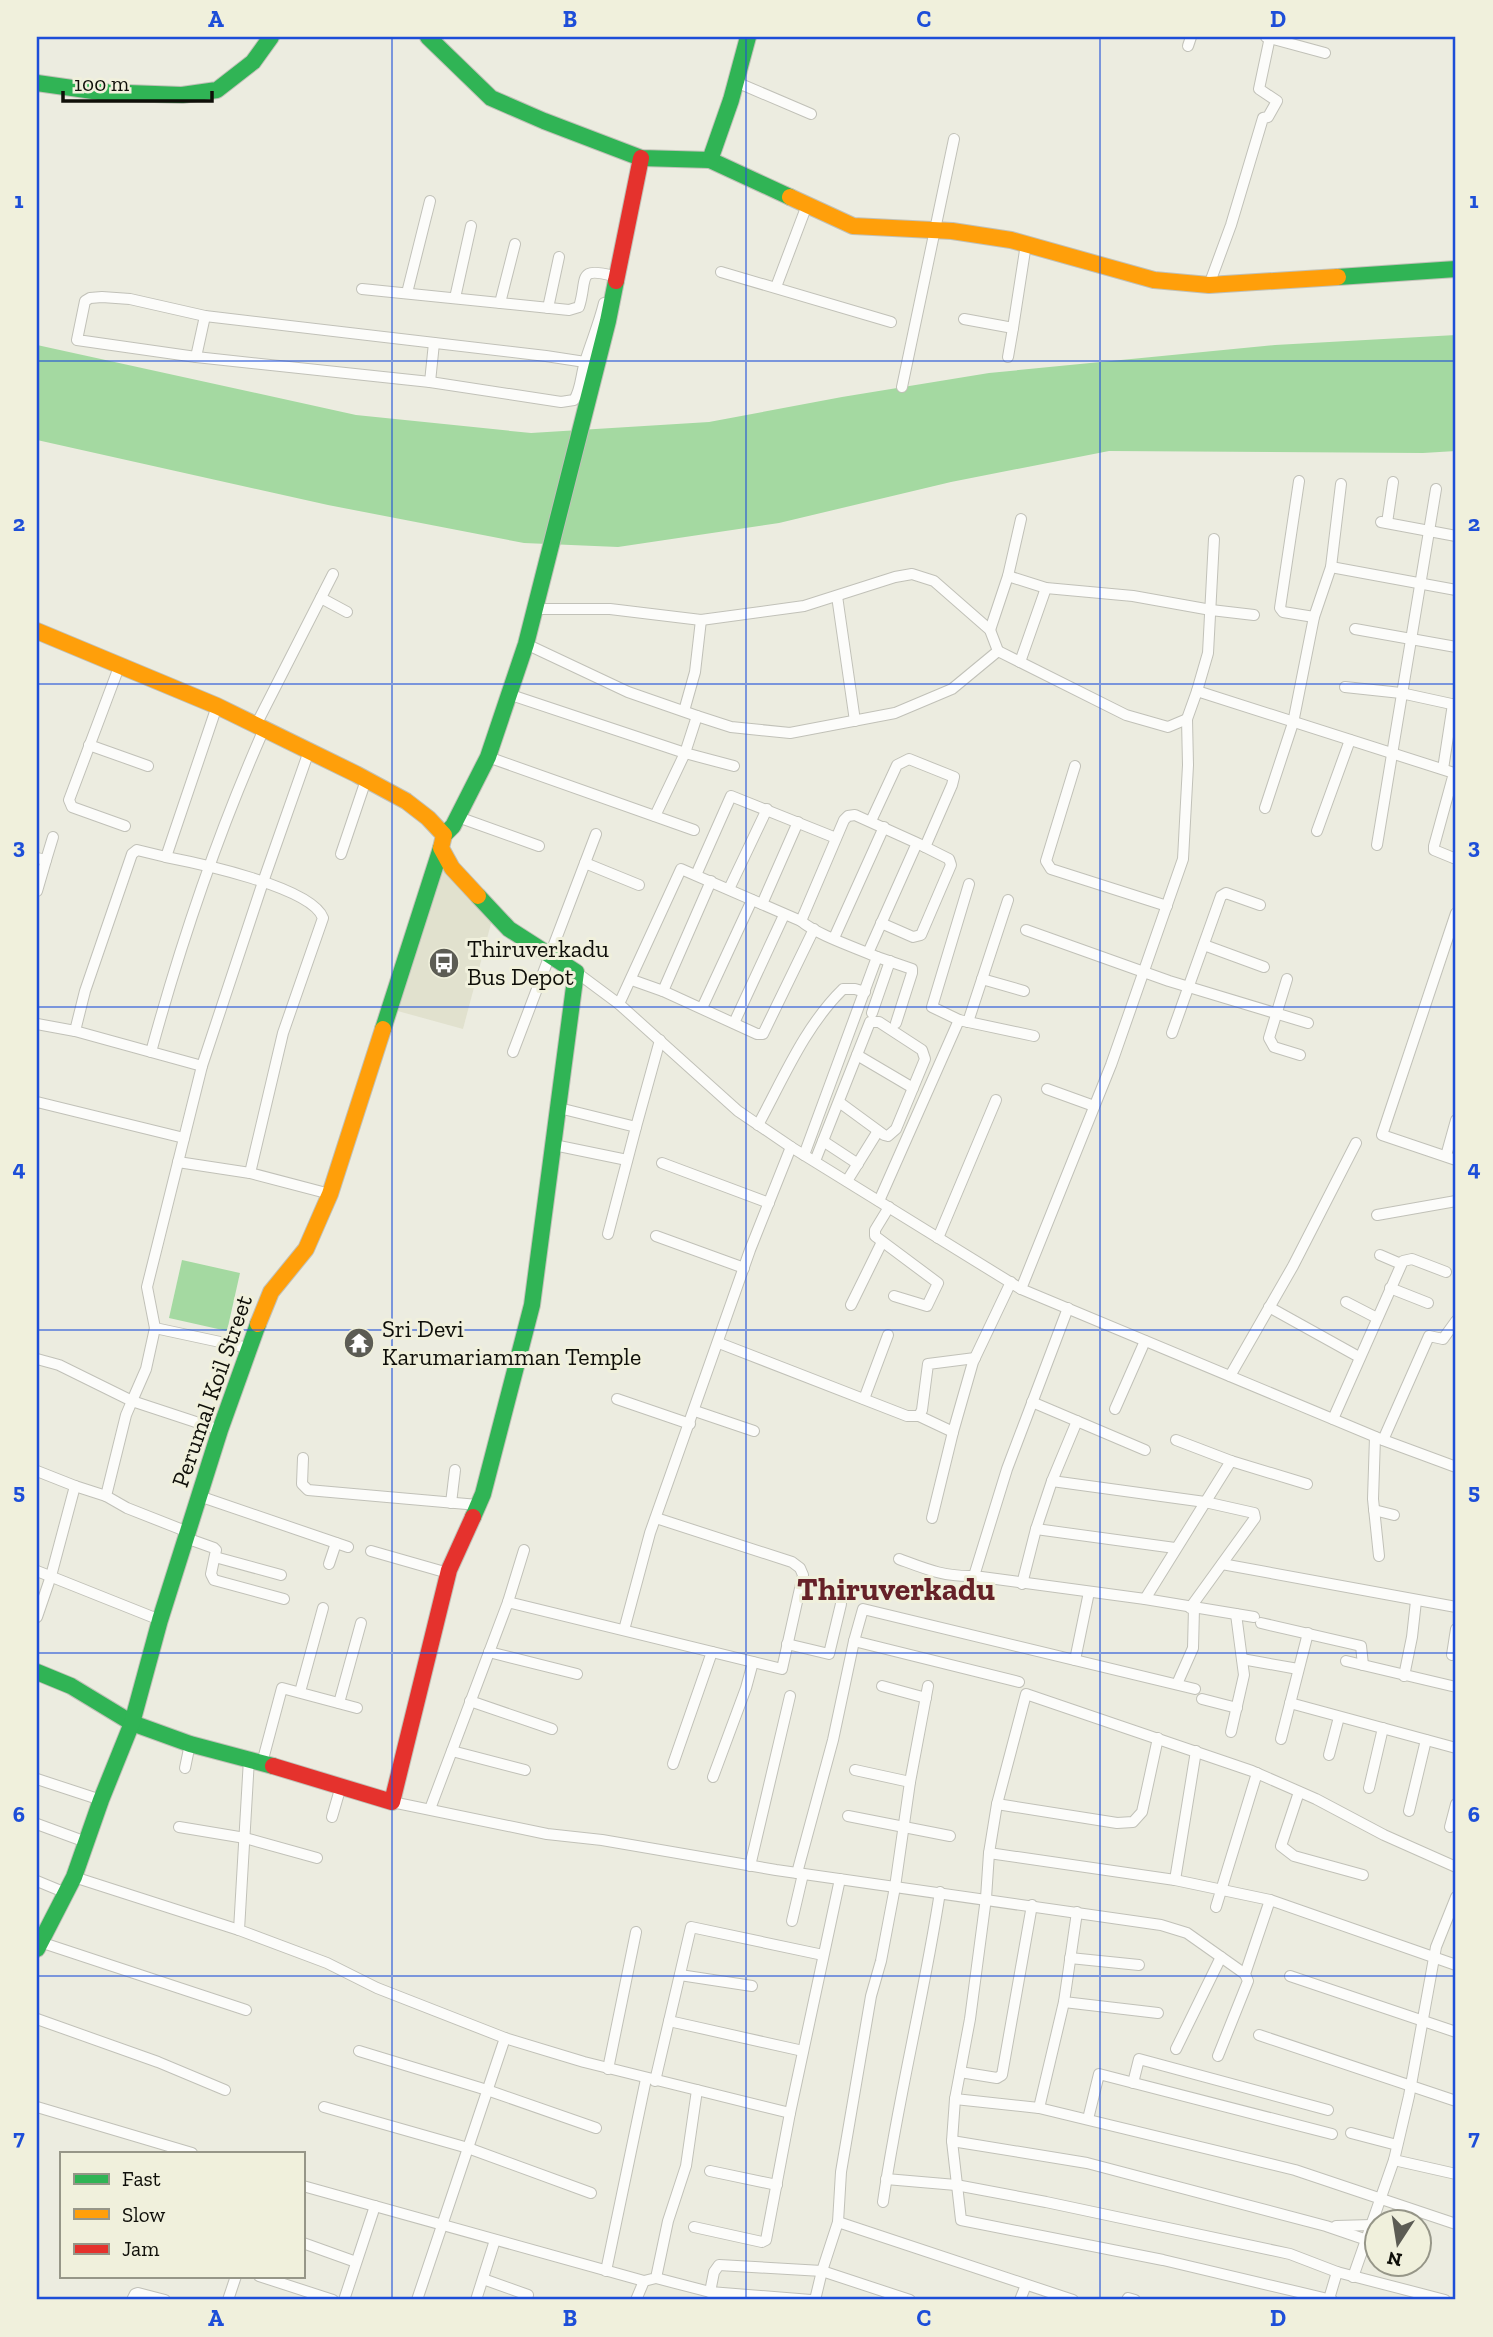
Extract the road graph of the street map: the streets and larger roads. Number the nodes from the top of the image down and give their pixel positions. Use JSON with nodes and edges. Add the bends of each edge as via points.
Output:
{"nodes":[{"id":1,"x":271,"y":37,"type":"edge"},
{"id":2,"x":428,"y":37,"type":"edge"},
{"id":3,"x":748,"y":37,"type":"edge"},
{"id":4,"x":1268,"y":37,"type":"edge"},
{"id":5,"x":1325,"y":53,"type":"dead end"},
{"id":6,"x":736,"y":82,"type":"junction"},
{"id":7,"x":37,"y":83,"type":"edge"},
{"id":8,"x":811,"y":114,"type":"dead end"},
{"id":9,"x":954,"y":139,"type":"dead end"},
{"id":10,"x":641,"y":158,"type":"junction"},
{"id":11,"x":710,"y":160,"type":"junction"},
{"id":12,"x":430,"y":201,"type":"dead end"},
{"id":13,"x":807,"y":205,"type":"junction"},
{"id":14,"x":471,"y":226,"type":"dead end"},
{"id":15,"x":936,"y":230,"type":"junction"},
{"id":16,"x":515,"y":244,"type":"dead end"},
{"id":17,"x":1026,"y":244,"type":"junction"},
{"id":18,"x":559,"y":257,"type":"dead end"},
{"id":19,"x":1456,"y":269,"type":"edge"},
{"id":20,"x":721,"y":272,"type":"dead end"},
{"id":21,"x":615,"y":276,"type":"junction"},
{"id":22,"x":1209,"y":285,"type":"junction"},
{"id":23,"x":776,"y":287,"type":"junction"},
{"id":24,"x":362,"y":289,"type":"dead end"},
{"id":25,"x":407,"y":293,"type":"junction"},
{"id":26,"x":455,"y":298,"type":"junction"},
{"id":27,"x":500,"y":303,"type":"junction"},
{"id":28,"x":548,"y":308,"type":"junction"},
{"id":29,"x":205,"y":316,"type":"junction"},
{"id":30,"x":964,"y":319,"type":"dead end"},
{"id":31,"x":891,"y":322,"type":"dead end"},
{"id":32,"x":1013,"y":328,"type":"junction"},
{"id":33,"x":435,"y":343,"type":"junction"},
{"id":34,"x":196,"y":357,"type":"junction"},
{"id":35,"x":1008,"y":357,"type":"dead end"},
{"id":36,"x":585,"y":362,"type":"junction"},
{"id":37,"x":430,"y":382,"type":"junction"},
{"id":38,"x":902,"y":387,"type":"dead end"},
{"id":39,"x":1299,"y":481,"type":"dead end"},
{"id":40,"x":1393,"y":482,"type":"dead end"},
{"id":41,"x":1341,"y":484,"type":"dead end"},
{"id":42,"x":1436,"y":489,"type":"dead end"},
{"id":43,"x":1021,"y":519,"type":"dead end"},
{"id":44,"x":1429,"y":531,"type":"junction"},
{"id":45,"x":1456,"y":536,"type":"edge"},
{"id":46,"x":1214,"y":539,"type":"dead end"},
{"id":47,"x":1331,"y":567,"type":"junction"},
{"id":48,"x":332,"y":574,"type":"dead end"},
{"id":49,"x":1008,"y":576,"type":"junction"},
{"id":50,"x":1420,"y":582,"type":"junction"},
{"id":51,"x":1046,"y":588,"type":"junction"},
{"id":52,"x":1456,"y":590,"type":"edge"},
{"id":53,"x":837,"y":596,"type":"junction"},
{"id":54,"x":321,"y":598,"type":"junction"},
{"id":55,"x":535,"y":609,"type":"junction"},
{"id":56,"x":1208,"y":610,"type":"junction"},
{"id":57,"x":347,"y":612,"type":"dead end"},
{"id":58,"x":1254,"y":615,"type":"dead end"},
{"id":59,"x":1314,"y":617,"type":"junction"},
{"id":60,"x":701,"y":621,"type":"junction"},
{"id":61,"x":1355,"y":629,"type":"dead end"},
{"id":62,"x":990,"y":630,"type":"junction"},
{"id":63,"x":37,"y":631,"type":"edge"},
{"id":64,"x":1412,"y":639,"type":"junction"},
{"id":65,"x":526,"y":644,"type":"junction"},
{"id":66,"x":1456,"y":647,"type":"edge"},
{"id":67,"x":998,"y":651,"type":"junction"},
{"id":68,"x":1020,"y":662,"type":"junction"},
{"id":69,"x":119,"y":667,"type":"junction"},
{"id":70,"x":1345,"y":687,"type":"dead end"},
{"id":71,"x":1197,"y":691,"type":"junction"},
{"id":72,"x":1401,"y":693,"type":"junction"},
{"id":73,"x":508,"y":694,"type":"junction"},
{"id":74,"x":1455,"y":705,"type":"edge"},
{"id":75,"x":217,"y":706,"type":"junction"},
{"id":76,"x":684,"y":711,"type":"junction"},
{"id":77,"x":697,"y":716,"type":"junction"},
{"id":78,"x":1187,"y":719,"type":"junction"},
{"id":79,"x":855,"y":721,"type":"junction"},
{"id":80,"x":1293,"y":723,"type":"junction"},
{"id":81,"x":260,"y":727,"type":"junction"},
{"id":82,"x":1350,"y":740,"type":"junction"},
{"id":83,"x":89,"y":745,"type":"junction"},
{"id":84,"x":309,"y":751,"type":"junction"},
{"id":85,"x":685,"y":753,"type":"junction"},
{"id":86,"x":1393,"y":753,"type":"junction"},
{"id":87,"x":488,"y":757,"type":"junction"},
{"id":88,"x":148,"y":766,"type":"dead end"},
{"id":89,"x":734,"y":766,"type":"dead end"},
{"id":90,"x":1075,"y":766,"type":"dead end"},
{"id":91,"x":1443,"y":769,"type":"junction"},
{"id":92,"x":366,"y":780,"type":"junction"},
{"id":93,"x":1265,"y":808,"type":"dead end"},
{"id":94,"x":767,"y":809,"type":"junction"},
{"id":95,"x":655,"y":816,"type":"junction"},
{"id":96,"x":458,"y":817,"type":"junction"},
{"id":97,"x":872,"y":821,"type":"junction"},
{"id":98,"x":798,"y":822,"type":"junction"},
{"id":99,"x":125,"y":826,"type":"dead end"},
{"id":100,"x":884,"y":827,"type":"junction"},
{"id":101,"x":694,"y":830,"type":"dead end"},
{"id":102,"x":1317,"y":831,"type":"dead end"},
{"id":103,"x":596,"y":834,"type":"dead end"},
{"id":104,"x":53,"y":837,"type":"dead end"},
{"id":105,"x":836,"y":838,"type":"junction"},
{"id":106,"x":442,"y":842,"type":"junction"},
{"id":107,"x":921,"y":845,"type":"junction"},
{"id":108,"x":1377,"y":845,"type":"dead end"},
{"id":109,"x":540,"y":846,"type":"dead end"},
{"id":110,"x":341,"y":854,"type":"dead end"},
{"id":111,"x":166,"y":857,"type":"junction"},
{"id":112,"x":41,"y":859,"type":"edge"},
{"id":113,"x":1456,"y":859,"type":"edge"},
{"id":114,"x":585,"y":863,"type":"junction"},
{"id":115,"x":210,"y":865,"type":"junction"},
{"id":116,"x":696,"y":875,"type":"junction"},
{"id":117,"x":711,"y":881,"type":"junction"},
{"id":118,"x":263,"y":882,"type":"junction"},
{"id":119,"x":969,"y":884,"type":"dead end"},
{"id":120,"x":639,"y":885,"type":"dead end"},
{"id":121,"x":729,"y":889,"type":"junction"},
{"id":122,"x":37,"y":891,"type":"edge"},
{"id":123,"x":1008,"y":900,"type":"dead end"},
{"id":124,"x":757,"y":902,"type":"junction"},
{"id":125,"x":1260,"y":905,"type":"dead end"},
{"id":126,"x":1167,"y":906,"type":"junction"},
{"id":127,"x":1456,"y":913,"type":"edge"},
{"id":128,"x":784,"y":915,"type":"junction"},
{"id":129,"x":801,"y":921,"type":"junction"},
{"id":130,"x":881,"y":922,"type":"junction"},
{"id":131,"x":814,"y":929,"type":"junction"},
{"id":132,"x":1026,"y":930,"type":"dead end"},
{"id":133,"x":834,"y":938,"type":"junction"},
{"id":134,"x":1204,"y":945,"type":"junction"},
{"id":135,"x":873,"y":955,"type":"junction"},
{"id":136,"x":550,"y":956,"type":"junction"},
{"id":137,"x":890,"y":961,"type":"junction"},
{"id":138,"x":1265,"y":967,"type":"dead end"},
{"id":139,"x":1144,"y":971,"type":"junction"},
{"id":140,"x":576,"y":972,"type":"junction"},
{"id":141,"x":982,"y":979,"type":"junction"},
{"id":142,"x":1287,"y":979,"type":"dead end"},
{"id":143,"x":632,"y":980,"type":"junction"},
{"id":144,"x":1190,"y":986,"type":"junction"},
{"id":145,"x":663,"y":991,"type":"junction"},
{"id":146,"x":1024,"y":991,"type":"dead end"},
{"id":147,"x":864,"y":992,"type":"junction"},
{"id":148,"x":620,"y":1004,"type":"junction"},
{"id":149,"x":702,"y":1008,"type":"junction"},
{"id":150,"x":872,"y":1013,"type":"dead end"},
{"id":151,"x":1276,"y":1013,"type":"junction"},
{"id":152,"x":963,"y":1021,"type":"junction"},
{"id":153,"x":734,"y":1023,"type":"junction"},
{"id":154,"x":896,"y":1023,"type":"dead end"},
{"id":155,"x":1308,"y":1023,"type":"dead end"},
{"id":156,"x":37,"y":1024,"type":"edge"},
{"id":157,"x":75,"y":1031,"type":"junction"},
{"id":158,"x":1172,"y":1033,"type":"dead end"},
{"id":159,"x":1034,"y":1036,"type":"dead end"},
{"id":160,"x":660,"y":1040,"type":"junction"},
{"id":161,"x":151,"y":1052,"type":"junction"},
{"id":162,"x":513,"y":1052,"type":"dead end"},
{"id":163,"x":857,"y":1055,"type":"junction"},
{"id":164,"x":1300,"y":1055,"type":"dead end"},
{"id":165,"x":202,"y":1066,"type":"junction"},
{"id":166,"x":913,"y":1088,"type":"junction"},
{"id":167,"x":1047,"y":1089,"type":"dead end"},
{"id":168,"x":996,"y":1100,"type":"dead end"},
{"id":169,"x":37,"y":1102,"type":"edge"},
{"id":170,"x":839,"y":1102,"type":"junction"},
{"id":171,"x":1094,"y":1106,"type":"junction"},
{"id":172,"x":559,"y":1108,"type":"junction"},
{"id":173,"x":1456,"y":1120,"type":"edge"},
{"id":174,"x":758,"y":1125,"type":"junction"},
{"id":175,"x":635,"y":1127,"type":"junction"},
{"id":176,"x":878,"y":1131,"type":"junction"},
{"id":177,"x":184,"y":1138,"type":"junction"},
{"id":178,"x":823,"y":1141,"type":"junction"},
{"id":179,"x":1356,"y":1143,"type":"dead end"},
{"id":180,"x":554,"y":1145,"type":"junction"},
{"id":181,"x":791,"y":1146,"type":"junction"},
{"id":182,"x":804,"y":1155,"type":"junction"},
{"id":183,"x":1451,"y":1158,"type":"edge"},
{"id":184,"x":627,"y":1160,"type":"junction"},
{"id":185,"x":815,"y":1161,"type":"junction"},
{"id":186,"x":178,"y":1162,"type":"junction"},
{"id":187,"x":662,"y":1163,"type":"dead end"},
{"id":188,"x":858,"y":1164,"type":"junction"},
{"id":189,"x":250,"y":1173,"type":"junction"},
{"id":190,"x":847,"y":1181,"type":"junction"},
{"id":191,"x":330,"y":1194,"type":"junction"},
{"id":192,"x":879,"y":1201,"type":"junction"},
{"id":193,"x":1456,"y":1201,"type":"edge"},
{"id":194,"x":769,"y":1203,"type":"junction"},
{"id":195,"x":889,"y":1207,"type":"junction"},
{"id":196,"x":1377,"y":1214,"type":"dead end"},
{"id":197,"x":608,"y":1234,"type":"dead end"},
{"id":198,"x":656,"y":1236,"type":"dead end"},
{"id":199,"x":938,"y":1238,"type":"junction"},
{"id":200,"x":882,"y":1242,"type":"junction"},
{"id":201,"x":1380,"y":1255,"type":"dead end"},
{"id":202,"x":1401,"y":1264,"type":"junction"},
{"id":203,"x":744,"y":1268,"type":"junction"},
{"id":204,"x":1446,"y":1272,"type":"dead end"},
{"id":205,"x":1011,"y":1282,"type":"junction"},
{"id":206,"x":1390,"y":1287,"type":"junction"},
{"id":207,"x":1021,"y":1289,"type":"junction"},
{"id":208,"x":894,"y":1296,"type":"dead end"},
{"id":209,"x":1346,"y":1302,"type":"dead end"},
{"id":210,"x":1428,"y":1303,"type":"dead end"},
{"id":211,"x":851,"y":1304,"type":"dead end"},
{"id":212,"x":1269,"y":1307,"type":"junction"},
{"id":213,"x":1068,"y":1308,"type":"junction"},
{"id":214,"x":1377,"y":1318,"type":"junction"},
{"id":215,"x":1456,"y":1324,"type":"edge"},
{"id":216,"x":155,"y":1328,"type":"junction"},
{"id":217,"x":888,"y":1335,"type":"dead end"},
{"id":218,"x":1145,"y":1341,"type":"junction"},
{"id":219,"x":719,"y":1343,"type":"junction"},
{"id":220,"x":248,"y":1348,"type":"junction"},
{"id":221,"x":1359,"y":1357,"type":"junction"},
{"id":222,"x":975,"y":1358,"type":"junction"},
{"id":223,"x":37,"y":1359,"type":"edge"},
{"id":224,"x":1230,"y":1376,"type":"junction"},
{"id":225,"x":617,"y":1399,"type":"dead end"},
{"id":226,"x":864,"y":1399,"type":"junction"},
{"id":227,"x":132,"y":1401,"type":"junction"},
{"id":228,"x":1032,"y":1402,"type":"junction"},
{"id":229,"x":1115,"y":1409,"type":"dead end"},
{"id":230,"x":695,"y":1410,"type":"junction"},
{"id":231,"x":919,"y":1416,"type":"junction"},
{"id":232,"x":1332,"y":1419,"type":"junction"},
{"id":233,"x":1077,"y":1421,"type":"junction"},
{"id":234,"x":690,"y":1424,"type":"junction"},
{"id":235,"x":220,"y":1430,"type":"junction"},
{"id":236,"x":754,"y":1432,"type":"dead end"},
{"id":237,"x":953,"y":1432,"type":"junction"},
{"id":238,"x":1379,"y":1438,"type":"junction"},
{"id":239,"x":1176,"y":1440,"type":"dead end"},
{"id":240,"x":1145,"y":1450,"type":"dead end"},
{"id":241,"x":303,"y":1458,"type":"dead end"},
{"id":242,"x":1231,"y":1461,"type":"junction"},
{"id":243,"x":1456,"y":1467,"type":"edge"},
{"id":244,"x":455,"y":1470,"type":"dead end"},
{"id":245,"x":37,"y":1471,"type":"edge"},
{"id":246,"x":1052,"y":1481,"type":"junction"},
{"id":247,"x":1307,"y":1484,"type":"dead end"},
{"id":248,"x":75,"y":1486,"type":"junction"},
{"id":249,"x":106,"y":1496,"type":"junction"},
{"id":250,"x":199,"y":1496,"type":"junction"},
{"id":251,"x":1205,"y":1502,"type":"junction"},
{"id":252,"x":451,"y":1503,"type":"junction"},
{"id":253,"x":478,"y":1505,"type":"junction"},
{"id":254,"x":1374,"y":1510,"type":"junction"},
{"id":255,"x":1394,"y":1515,"type":"dead end"},
{"id":256,"x":656,"y":1518,"type":"junction"},
{"id":257,"x":932,"y":1518,"type":"dead end"},
{"id":258,"x":1036,"y":1529,"type":"junction"},
{"id":259,"x":187,"y":1535,"type":"junction"},
{"id":260,"x":336,"y":1542,"type":"junction"},
{"id":261,"x":348,"y":1547,"type":"dead end"},
{"id":262,"x":1175,"y":1548,"type":"junction"},
{"id":263,"x":524,"y":1550,"type":"dead end"},
{"id":264,"x":371,"y":1551,"type":"dead end"},
{"id":265,"x":215,"y":1556,"type":"junction"},
{"id":266,"x":1379,"y":1556,"type":"dead end"},
{"id":267,"x":899,"y":1559,"type":"dead end"},
{"id":268,"x":329,"y":1564,"type":"dead end"},
{"id":269,"x":1222,"y":1564,"type":"junction"},
{"id":270,"x":37,"y":1570,"type":"edge"},
{"id":271,"x":448,"y":1573,"type":"junction"},
{"id":272,"x":281,"y":1575,"type":"dead end"},
{"id":273,"x":51,"y":1576,"type":"junction"},
{"id":274,"x":974,"y":1576,"type":"junction"},
{"id":275,"x":1022,"y":1584,"type":"junction"},
{"id":276,"x":1089,"y":1592,"type":"junction"},
{"id":277,"x":284,"y":1599,"type":"dead end"},
{"id":278,"x":1145,"y":1599,"type":"junction"},
{"id":279,"x":1416,"y":1601,"type":"junction"},
{"id":280,"x":508,"y":1602,"type":"junction"},
{"id":281,"x":841,"y":1604,"type":"dead end"},
{"id":282,"x":1456,"y":1607,"type":"edge"},
{"id":283,"x":323,"y":1608,"type":"dead end"},
{"id":284,"x":1192,"y":1608,"type":"junction"},
{"id":285,"x":1236,"y":1614,"type":"junction"},
{"id":286,"x":37,"y":1617,"type":"edge"},
{"id":287,"x":160,"y":1620,"type":"junction"},
{"id":288,"x":361,"y":1623,"type":"dead end"},
{"id":289,"x":1456,"y":1629,"type":"edge"},
{"id":290,"x":624,"y":1630,"type":"junction"},
{"id":291,"x":1307,"y":1633,"type":"junction"},
{"id":292,"x":854,"y":1641,"type":"junction"},
{"id":293,"x":788,"y":1644,"type":"junction"},
{"id":294,"x":489,"y":1652,"type":"junction"},
{"id":295,"x":712,"y":1652,"type":"junction"},
{"id":296,"x":1452,"y":1655,"type":"dead end"},
{"id":297,"x":1242,"y":1659,"type":"junction"},
{"id":298,"x":1075,"y":1660,"type":"junction"},
{"id":299,"x":1346,"y":1661,"type":"dead end"},
{"id":300,"x":754,"y":1662,"type":"junction"},
{"id":301,"x":1363,"y":1665,"type":"junction"},
{"id":302,"x":1298,"y":1669,"type":"junction"},
{"id":303,"x":37,"y":1672,"type":"edge"},
{"id":304,"x":577,"y":1674,"type":"dead end"},
{"id":305,"x":1404,"y":1676,"type":"junction"},
{"id":306,"x":1019,"y":1682,"type":"dead end"},
{"id":307,"x":1177,"y":1684,"type":"junction"},
{"id":308,"x":882,"y":1686,"type":"dead end"},
{"id":309,"x":929,"y":1686,"type":"dead end"},
{"id":310,"x":1456,"y":1688,"type":"edge"},
{"id":311,"x":1195,"y":1689,"type":"dead end"},
{"id":312,"x":300,"y":1692,"type":"junction"},
{"id":313,"x":790,"y":1696,"type":"dead end"},
{"id":314,"x":926,"y":1698,"type":"junction"},
{"id":315,"x":1202,"y":1699,"type":"dead end"},
{"id":316,"x":470,"y":1701,"type":"junction"},
{"id":317,"x":339,"y":1703,"type":"junction"},
{"id":318,"x":1290,"y":1703,"type":"junction"},
{"id":319,"x":357,"y":1708,"type":"dead end"},
{"id":320,"x":1237,"y":1708,"type":"junction"},
{"id":321,"x":1339,"y":1717,"type":"junction"},
{"id":322,"x":132,"y":1723,"type":"junction"},
{"id":323,"x":1383,"y":1728,"type":"junction"},
{"id":324,"x":552,"y":1729,"type":"dead end"},
{"id":325,"x":1231,"y":1732,"type":"dead end"},
{"id":326,"x":1158,"y":1738,"type":"junction"},
{"id":327,"x":1281,"y":1739,"type":"dead end"},
{"id":328,"x":1426,"y":1740,"type":"junction"},
{"id":329,"x":190,"y":1744,"type":"junction"},
{"id":330,"x":1456,"y":1748,"type":"edge"},
{"id":331,"x":452,"y":1751,"type":"junction"},
{"id":332,"x":1196,"y":1751,"type":"junction"},
{"id":333,"x":1329,"y":1755,"type":"dead end"},
{"id":334,"x":256,"y":1761,"type":"junction"},
{"id":335,"x":673,"y":1764,"type":"dead end"},
{"id":336,"x":185,"y":1768,"type":"dead end"},
{"id":337,"x":525,"y":1770,"type":"dead end"},
{"id":338,"x":855,"y":1770,"type":"dead end"},
{"id":339,"x":1257,"y":1773,"type":"junction"},
{"id":340,"x":713,"y":1777,"type":"dead end"},
{"id":341,"x":37,"y":1779,"type":"edge"},
{"id":342,"x":910,"y":1782,"type":"junction"},
{"id":343,"x":341,"y":1786,"type":"junction"},
{"id":344,"x":1369,"y":1788,"type":"dead end"},
{"id":345,"x":1299,"y":1792,"type":"junction"},
{"id":346,"x":101,"y":1800,"type":"junction"},
{"id":347,"x":392,"y":1802,"type":"junction"},
{"id":348,"x":997,"y":1804,"type":"junction"},
{"id":349,"x":1456,"y":1804,"type":"edge"},
{"id":350,"x":430,"y":1809,"type":"junction"},
{"id":351,"x":1409,"y":1811,"type":"dead end"},
{"id":352,"x":848,"y":1816,"type":"dead end"},
{"id":353,"x":332,"y":1817,"type":"dead end"},
{"id":354,"x":37,"y":1824,"type":"edge"},
{"id":355,"x":904,"y":1826,"type":"junction"},
{"id":356,"x":179,"y":1827,"type":"dead end"},
{"id":357,"x":1450,"y":1828,"type":"dead end"},
{"id":358,"x":950,"y":1836,"type":"dead end"},
{"id":359,"x":244,"y":1838,"type":"junction"},
{"id":360,"x":86,"y":1842,"type":"junction"},
{"id":361,"x":989,"y":1853,"type":"junction"},
{"id":362,"x":317,"y":1858,"type":"dead end"},
{"id":363,"x":750,"y":1866,"type":"junction"},
{"id":364,"x":1456,"y":1867,"type":"edge"},
{"id":365,"x":800,"y":1874,"type":"junction"},
{"id":366,"x":1363,"y":1875,"type":"dead end"},
{"id":367,"x":74,"y":1877,"type":"junction"},
{"id":368,"x":839,"y":1879,"type":"junction"},
{"id":369,"x":1175,"y":1880,"type":"junction"},
{"id":370,"x":37,"y":1881,"type":"edge"},
{"id":371,"x":895,"y":1887,"type":"junction"},
{"id":372,"x":1222,"y":1889,"type":"junction"},
{"id":373,"x":940,"y":1892,"type":"junction"},
{"id":374,"x":65,"y":1893,"type":"junction"},
{"id":375,"x":1456,"y":1897,"type":"edge"},
{"id":376,"x":986,"y":1898,"type":"junction"},
{"id":377,"x":1270,"y":1900,"type":"junction"},
{"id":378,"x":1032,"y":1905,"type":"junction"},
{"id":379,"x":1216,"y":1907,"type":"dead end"},
{"id":380,"x":1077,"y":1912,"type":"junction"},
{"id":381,"x":792,"y":1921,"type":"dead end"},
{"id":382,"x":239,"y":1930,"type":"junction"},
{"id":383,"x":636,"y":1932,"type":"dead end"},
{"id":384,"x":39,"y":1946,"type":"edge"},
{"id":385,"x":824,"y":1955,"type":"junction"},
{"id":386,"x":1222,"y":1957,"type":"junction"},
{"id":387,"x":1070,"y":1958,"type":"junction"},
{"id":388,"x":1434,"y":1958,"type":"junction"},
{"id":389,"x":1139,"y":1965,"type":"dead end"},
{"id":390,"x":1456,"y":1965,"type":"edge"},
{"id":391,"x":1245,"y":1974,"type":"junction"},
{"id":392,"x":680,"y":1975,"type":"junction"},
{"id":393,"x":1290,"y":1976,"type":"dead end"},
{"id":394,"x":752,"y":1986,"type":"dead end"},
{"id":395,"x":1064,"y":2002,"type":"junction"},
{"id":396,"x":246,"y":2010,"type":"dead end"},
{"id":397,"x":1158,"y":2013,"type":"dead end"},
{"id":398,"x":37,"y":2019,"type":"edge"},
{"id":399,"x":669,"y":2021,"type":"junction"},
{"id":400,"x":1423,"y":2021,"type":"junction"},
{"id":401,"x":1456,"y":2032,"type":"edge"},
{"id":402,"x":1259,"y":2035,"type":"dead end"},
{"id":403,"x":505,"y":2038,"type":"junction"},
{"id":404,"x":1177,"y":2049,"type":"dead end"},
{"id":405,"x":359,"y":2051,"type":"dead end"},
{"id":406,"x":803,"y":2051,"type":"junction"},
{"id":407,"x":1218,"y":2056,"type":"dead end"},
{"id":408,"x":608,"y":2068,"type":"junction"},
{"id":409,"x":960,"y":2072,"type":"junction"},
{"id":410,"x":651,"y":2080,"type":"junction"},
{"id":411,"x":1133,"y":2083,"type":"junction"},
{"id":412,"x":1410,"y":2085,"type":"junction"},
{"id":413,"x":225,"y":2090,"type":"dead end"},
{"id":414,"x":487,"y":2090,"type":"junction"},
{"id":415,"x":697,"y":2090,"type":"junction"},
{"id":416,"x":955,"y":2099,"type":"junction"},
{"id":417,"x":1456,"y":2101,"type":"edge"},
{"id":418,"x":324,"y":2107,"type":"dead end"},
{"id":419,"x":37,"y":2108,"type":"edge"},
{"id":420,"x":1039,"y":2108,"type":"junction"},
{"id":421,"x":1328,"y":2110,"type":"dead end"},
{"id":422,"x":790,"y":2113,"type":"junction"},
{"id":423,"x":1088,"y":2119,"type":"junction"},
{"id":424,"x":596,"y":2128,"type":"dead end"},
{"id":425,"x":1351,"y":2133,"type":"dead end"},
{"id":426,"x":1332,"y":2134,"type":"dead end"},
{"id":427,"x":952,"y":2141,"type":"junction"},
{"id":428,"x":1397,"y":2145,"type":"junction"},
{"id":429,"x":468,"y":2148,"type":"junction"},
{"id":430,"x":189,"y":2152,"type":"edge"},
{"id":431,"x":1394,"y":2160,"type":"junction"},
{"id":432,"x":710,"y":2171,"type":"dead end"},
{"id":433,"x":1456,"y":2174,"type":"edge"},
{"id":434,"x":886,"y":2179,"type":"junction"},
{"id":435,"x":777,"y":2185,"type":"junction"},
{"id":436,"x":956,"y":2185,"type":"junction"},
{"id":437,"x":304,"y":2186,"type":"edge"},
{"id":438,"x":591,"y":2193,"type":"dead end"},
{"id":439,"x":1381,"y":2200,"type":"junction"},
{"id":440,"x":883,"y":2202,"type":"dead end"},
{"id":441,"x":375,"y":2206,"type":"junction"},
{"id":442,"x":1378,"y":2208,"type":"edge"},
{"id":443,"x":838,"y":2222,"type":"junction"},
{"id":444,"x":1456,"y":2224,"type":"edge"},
{"id":445,"x":441,"y":2225,"type":"junction"},
{"id":446,"x":1364,"y":2225,"type":"edge"},
{"id":447,"x":1326,"y":2226,"type":"junction"},
{"id":448,"x":695,"y":2227,"type":"dead end"},
{"id":449,"x":1364,"y":2239,"type":"edge"},
{"id":450,"x":495,"y":2240,"type":"junction"},
{"id":451,"x":304,"y":2243,"type":"edge"},
{"id":452,"x":1364,"y":2248,"type":"edge"},
{"id":453,"x":356,"y":2262,"type":"junction"},
{"id":454,"x":606,"y":2271,"type":"junction"},
{"id":455,"x":822,"y":2271,"type":"junction"},
{"id":456,"x":1337,"y":2272,"type":"junction"},
{"id":457,"x":1353,"y":2277,"type":"junction"},
{"id":458,"x":235,"y":2278,"type":"edge"},
{"id":459,"x":265,"y":2278,"type":"edge"},
{"id":460,"x":656,"y":2278,"type":"junction"},
{"id":461,"x":483,"y":2279,"type":"junction"},
{"id":462,"x":644,"y":2281,"type":"junction"},
{"id":463,"x":1026,"y":2284,"type":"junction"},
{"id":464,"x":710,"y":2292,"type":"junction"},
{"id":465,"x":528,"y":2295,"type":"dead end"},
{"id":466,"x":132,"y":2300,"type":"edge"},
{"id":467,"x":165,"y":2300,"type":"edge"},
{"id":468,"x":228,"y":2300,"type":"edge"},
{"id":469,"x":333,"y":2300,"type":"edge"},
{"id":470,"x":344,"y":2300,"type":"edge"},
{"id":471,"x":417,"y":2300,"type":"edge"},
{"id":472,"x":476,"y":2300,"type":"edge"},
{"id":473,"x":636,"y":2300,"type":"edge"},
{"id":474,"x":813,"y":2300,"type":"edge"},
{"id":475,"x":910,"y":2300,"type":"edge"},
{"id":476,"x":1020,"y":2300,"type":"edge"},
{"id":477,"x":1073,"y":2300,"type":"edge"},
{"id":478,"x":1127,"y":2300,"type":"edge"},
{"id":479,"x":1135,"y":2300,"type":"edge"},
{"id":480,"x":1330,"y":2300,"type":"edge"},
{"id":481,"x":1445,"y":2300,"type":"edge"}],
"edges":[{"from":1,"to":7,"type":"street","via":[[253,62],[217,90],[182,95],[100,92]]},
{"from":2,"to":10,"type":"street","via":[[491,98]]},
{"from":3,"to":6,"type":"street"},
{"from":4,"to":5,"type":"street"},
{"from":4,"to":22,"type":"street","via":[[1259,89],[1277,101],[1263,118]]},
{"from":6,"to":8,"type":"street"},
{"from":6,"to":11,"type":"street"},
{"from":9,"to":15,"type":"street"},
{"from":10,"to":11,"type":"street"},
{"from":10,"to":21,"type":"street"},
{"from":11,"to":13,"type":"street"},
{"from":12,"to":25,"type":"street"},
{"from":13,"to":15,"type":"street","via":[[853,226]]},
{"from":13,"to":23,"type":"street"},
{"from":14,"to":26,"type":"street"},
{"from":15,"to":17,"type":"street"},
{"from":15,"to":38,"type":"street"},
{"from":16,"to":27,"type":"street"},
{"from":17,"to":22,"type":"street","via":[[1154,279]]},
{"from":17,"to":32,"type":"street"},
{"from":18,"to":28,"type":"street"},
{"from":19,"to":22,"type":"street"},
{"from":20,"to":23,"type":"street"},
{"from":21,"to":28,"type":"street","via":[[596,271],[588,274],[578,308]]},
{"from":21,"to":36,"type":"street","via":[[610,278]]},
{"from":21,"to":55,"type":"street"},
{"from":23,"to":31,"type":"street"},
{"from":24,"to":25,"type":"street"},
{"from":25,"to":26,"type":"street"},
{"from":26,"to":27,"type":"street"},
{"from":27,"to":28,"type":"street"},
{"from":29,"to":33,"type":"street"},
{"from":29,"to":34,"type":"street"},
{"from":29,"to":34,"type":"street","via":[[102,297],[90,298],[82,308],[77,340]]},
{"from":30,"to":32,"type":"street"},
{"from":32,"to":35,"type":"street"},
{"from":33,"to":36,"type":"street"},
{"from":33,"to":37,"type":"street"},
{"from":34,"to":37,"type":"street"},
{"from":36,"to":37,"type":"street","via":[[574,400],[561,402]]},
{"from":39,"to":59,"type":"street","via":[[1280,608]]},
{"from":40,"to":44,"type":"street","via":[[1384,523]]},
{"from":41,"to":47,"type":"street"},
{"from":42,"to":44,"type":"street"},
{"from":43,"to":49,"type":"street"},
{"from":44,"to":45,"type":"street"},
{"from":44,"to":50,"type":"street"},
{"from":46,"to":56,"type":"street"},
{"from":47,"to":50,"type":"street"},
{"from":47,"to":59,"type":"street"},
{"from":48,"to":54,"type":"street"},
{"from":49,"to":51,"type":"street"},
{"from":49,"to":62,"type":"street"},
{"from":50,"to":52,"type":"street"},
{"from":50,"to":64,"type":"street"},
{"from":51,"to":56,"type":"street","via":[[1133,596]]},
{"from":51,"to":68,"type":"street"},
{"from":53,"to":60,"type":"street","via":[[804,606]]},
{"from":53,"to":62,"type":"street","via":[[912,574],[934,581]]},
{"from":53,"to":79,"type":"street"},
{"from":54,"to":57,"type":"street"},
{"from":54,"to":81,"type":"street"},
{"from":55,"to":60,"type":"street","via":[[610,609]]},
{"from":55,"to":65,"type":"street"},
{"from":56,"to":58,"type":"street"},
{"from":56,"to":71,"type":"street","via":[[1208,653]]},
{"from":59,"to":80,"type":"street"},
{"from":60,"to":76,"type":"street","via":[[695,672]]},
{"from":61,"to":64,"type":"street"},
{"from":62,"to":67,"type":"street"},
{"from":63,"to":69,"type":"street"},
{"from":64,"to":66,"type":"street"},
{"from":64,"to":72,"type":"street"},
{"from":65,"to":73,"type":"street"},
{"from":65,"to":76,"type":"street","via":[[628,692]]},
{"from":67,"to":68,"type":"street"},
{"from":67,"to":79,"type":"street","via":[[951,688],[895,713]]},
{"from":68,"to":78,"type":"street","via":[[1126,715],[1168,727]]},
{"from":69,"to":75,"type":"street"},
{"from":69,"to":83,"type":"street"},
{"from":70,"to":72,"type":"street"},
{"from":71,"to":78,"type":"street"},
{"from":71,"to":80,"type":"street"},
{"from":72,"to":74,"type":"street"},
{"from":72,"to":86,"type":"street"},
{"from":73,"to":85,"type":"street"},
{"from":73,"to":87,"type":"street"},
{"from":74,"to":91,"type":"street"},
{"from":75,"to":81,"type":"street"},
{"from":75,"to":111,"type":"street"},
{"from":76,"to":77,"type":"street"},
{"from":77,"to":79,"type":"street","via":[[730,727],[790,733]]},
{"from":77,"to":85,"type":"street"},
{"from":78,"to":126,"type":"street","via":[[1183,859]]},
{"from":80,"to":82,"type":"street"},
{"from":80,"to":93,"type":"street"},
{"from":81,"to":84,"type":"street"},
{"from":81,"to":115,"type":"street"},
{"from":82,"to":86,"type":"street"},
{"from":82,"to":102,"type":"street"},
{"from":83,"to":88,"type":"street"},
{"from":83,"to":99,"type":"street","via":[[69,804]]},
{"from":84,"to":92,"type":"street"},
{"from":84,"to":118,"type":"street"},
{"from":85,"to":89,"type":"street"},
{"from":85,"to":95,"type":"street"},
{"from":86,"to":91,"type":"street"},
{"from":86,"to":108,"type":"street"},
{"from":87,"to":95,"type":"street"},
{"from":87,"to":96,"type":"street"},
{"from":90,"to":126,"type":"street","via":[[1047,865]]},
{"from":91,"to":113,"type":"street","via":[[1454,772],[1434,850]]},
{"from":92,"to":106,"type":"street","via":[[428,818]]},
{"from":92,"to":110,"type":"street"},
{"from":94,"to":98,"type":"street"},
{"from":94,"to":116,"type":"street","via":[[731,796]]},
{"from":94,"to":121,"type":"street"},
{"from":95,"to":101,"type":"street"},
{"from":96,"to":106,"type":"street"},
{"from":96,"to":109,"type":"street"},
{"from":97,"to":100,"type":"street"},
{"from":97,"to":105,"type":"street","via":[[848,816]]},
{"from":97,"to":107,"type":"street","via":[[897,765],[904,760],[954,777]]},
{"from":98,"to":105,"type":"street"},
{"from":98,"to":124,"type":"street"},
{"from":100,"to":107,"type":"street"},
{"from":100,"to":133,"type":"street"},
{"from":103,"to":114,"type":"street"},
{"from":104,"to":112,"type":"street"},
{"from":105,"to":129,"type":"street"},
{"from":106,"to":136,"type":"street","via":[[452,868],[509,929]]},
{"from":106,"to":191,"type":"street","name":"Perumal Koil Street"},
{"from":107,"to":130,"type":"street"},
{"from":107,"to":130,"type":"street","via":[[949,859],[951,865],[921,935],[913,937]]},
{"from":111,"to":115,"type":"street"},
{"from":111,"to":157,"type":"street","via":[[137,850],[132,854]]},
{"from":112,"to":122,"type":"street"},
{"from":114,"to":120,"type":"street"},
{"from":114,"to":136,"type":"street"},
{"from":115,"to":118,"type":"street"},
{"from":115,"to":161,"type":"street"},
{"from":116,"to":117,"type":"street"},
{"from":116,"to":143,"type":"street","via":[[681,869]]},
{"from":117,"to":121,"type":"street"},
{"from":117,"to":145,"type":"street"},
{"from":118,"to":165,"type":"street"},
{"from":118,"to":189,"type":"street","via":[[312,903],[323,918],[283,1033]]},
{"from":119,"to":152,"type":"street","via":[[932,1002],[936,1010]]},
{"from":121,"to":124,"type":"street"},
{"from":123,"to":141,"type":"street"},
{"from":124,"to":128,"type":"street"},
{"from":124,"to":149,"type":"street"},
{"from":125,"to":134,"type":"street","via":[[1223,894]]},
{"from":126,"to":139,"type":"street"},
{"from":127,"to":183,"type":"street","via":[[1382,1135]]},
{"from":128,"to":129,"type":"street"},
{"from":128,"to":153,"type":"street"},
{"from":129,"to":131,"type":"street"},
{"from":130,"to":135,"type":"street"},
{"from":131,"to":133,"type":"street"},
{"from":131,"to":153,"type":"street","via":[[764,1034]]},
{"from":132,"to":139,"type":"street"},
{"from":133,"to":135,"type":"street"},
{"from":134,"to":138,"type":"street"},
{"from":134,"to":144,"type":"street"},
{"from":135,"to":137,"type":"street"},
{"from":135,"to":147,"type":"street"},
{"from":136,"to":140,"type":"street"},
{"from":136,"to":162,"type":"street"},
{"from":137,"to":150,"type":"street"},
{"from":137,"to":154,"type":"street","via":[[912,969]]},
{"from":139,"to":144,"type":"street"},
{"from":139,"to":171,"type":"street"},
{"from":140,"to":148,"type":"street"},
{"from":140,"to":172,"type":"street"},
{"from":141,"to":146,"type":"street"},
{"from":141,"to":152,"type":"street"},
{"from":142,"to":151,"type":"street"},
{"from":143,"to":145,"type":"street"},
{"from":143,"to":148,"type":"street"},
{"from":144,"to":151,"type":"street"},
{"from":144,"to":158,"type":"street"},
{"from":145,"to":149,"type":"street"},
{"from":147,"to":174,"type":"street","via":[[843,989],[833,999],[813,1025]]},
{"from":147,"to":182,"type":"street"},
{"from":148,"to":160,"type":"street"},
{"from":149,"to":153,"type":"street"},
{"from":151,"to":155,"type":"street"},
{"from":151,"to":164,"type":"street","via":[[1270,1043]]},
{"from":152,"to":159,"type":"street"},
{"from":152,"to":192,"type":"street"},
{"from":156,"to":157,"type":"street"},
{"from":157,"to":161,"type":"street"},
{"from":160,"to":174,"type":"street"},
{"from":160,"to":175,"type":"street"},
{"from":161,"to":165,"type":"street"},
{"from":163,"to":166,"type":"street"},
{"from":163,"to":166,"type":"street","via":[[870,1023],[879,1022],[922,1050],[925,1059]]},
{"from":163,"to":170,"type":"street"},
{"from":165,"to":177,"type":"street"},
{"from":166,"to":176,"type":"street","via":[[893,1133],[888,1136]]},
{"from":167,"to":171,"type":"street"},
{"from":168,"to":199,"type":"street"},
{"from":169,"to":177,"type":"street"},
{"from":170,"to":176,"type":"street"},
{"from":170,"to":178,"type":"street"},
{"from":171,"to":207,"type":"street"},
{"from":172,"to":175,"type":"street"},
{"from":172,"to":180,"type":"street"},
{"from":173,"to":183,"type":"street"},
{"from":174,"to":181,"type":"street"},
{"from":175,"to":184,"type":"street"},
{"from":176,"to":188,"type":"street"},
{"from":177,"to":186,"type":"street"},
{"from":178,"to":185,"type":"street"},
{"from":178,"to":188,"type":"street"},
{"from":179,"to":212,"type":"street"},
{"from":180,"to":184,"type":"street"},
{"from":180,"to":253,"type":"street","via":[[532,1304]]},
{"from":181,"to":182,"type":"street"},
{"from":181,"to":194,"type":"street"},
{"from":182,"to":185,"type":"street"},
{"from":184,"to":197,"type":"street"},
{"from":185,"to":190,"type":"street"},
{"from":186,"to":189,"type":"street"},
{"from":186,"to":216,"type":"street","via":[[147,1287]]},
{"from":187,"to":194,"type":"street"},
{"from":188,"to":190,"type":"street"},
{"from":189,"to":191,"type":"street"},
{"from":190,"to":192,"type":"street"},
{"from":191,"to":220,"type":"street","name":"Perumal Koil Street","via":[[306,1249],[271,1292]]},
{"from":192,"to":195,"type":"street"},
{"from":193,"to":196,"type":"street"},
{"from":194,"to":203,"type":"street"},
{"from":195,"to":199,"type":"street"},
{"from":195,"to":200,"type":"street","via":[[874,1232]]},
{"from":198,"to":203,"type":"street"},
{"from":199,"to":205,"type":"street"},
{"from":200,"to":208,"type":"street","via":[[938,1282],[927,1306]]},
{"from":200,"to":211,"type":"street"},
{"from":201,"to":202,"type":"street"},
{"from":202,"to":204,"type":"street","via":[[1412,1259]]},
{"from":202,"to":206,"type":"street"},
{"from":203,"to":219,"type":"street"},
{"from":205,"to":207,"type":"street"},
{"from":205,"to":222,"type":"street"},
{"from":206,"to":210,"type":"street"},
{"from":206,"to":214,"type":"street"},
{"from":207,"to":213,"type":"street"},
{"from":209,"to":214,"type":"street"},
{"from":212,"to":221,"type":"street"},
{"from":212,"to":224,"type":"street"},
{"from":213,"to":218,"type":"street"},
{"from":213,"to":228,"type":"street"},
{"from":214,"to":221,"type":"street"},
{"from":215,"to":238,"type":"street","via":[[1443,1339],[1429,1336]]},
{"from":216,"to":220,"type":"street"},
{"from":216,"to":227,"type":"street","via":[[146,1370]]},
{"from":217,"to":226,"type":"street"},
{"from":218,"to":224,"type":"street"},
{"from":218,"to":229,"type":"street"},
{"from":219,"to":226,"type":"street"},
{"from":219,"to":230,"type":"street"},
{"from":220,"to":235,"type":"street","name":"Perumal Koil Street"},
{"from":221,"to":232,"type":"street"},
{"from":222,"to":231,"type":"street","via":[[928,1364]]},
{"from":222,"to":237,"type":"street"},
{"from":223,"to":227,"type":"street"},
{"from":224,"to":232,"type":"street"},
{"from":225,"to":234,"type":"street"},
{"from":226,"to":231,"type":"street","via":[[902,1415]]},
{"from":227,"to":235,"type":"street"},
{"from":227,"to":249,"type":"street"},
{"from":228,"to":233,"type":"street"},
{"from":228,"to":274,"type":"street"},
{"from":230,"to":234,"type":"street"},
{"from":230,"to":236,"type":"street"},
{"from":231,"to":237,"type":"street"},
{"from":232,"to":238,"type":"street"},
{"from":233,"to":240,"type":"street"},
{"from":233,"to":246,"type":"street"},
{"from":234,"to":256,"type":"street"},
{"from":235,"to":250,"type":"street","name":"Perumal Koil Street"},
{"from":237,"to":257,"type":"street"},
{"from":238,"to":243,"type":"street"},
{"from":238,"to":254,"type":"street","via":[[1373,1465]]},
{"from":239,"to":242,"type":"street"},
{"from":241,"to":252,"type":"street","via":[[302,1485],[308,1490]]},
{"from":242,"to":247,"type":"street"},
{"from":242,"to":251,"type":"street"},
{"from":244,"to":252,"type":"street"},
{"from":245,"to":248,"type":"street"},
{"from":246,"to":251,"type":"street"},
{"from":246,"to":258,"type":"street"},
{"from":248,"to":249,"type":"street"},
{"from":248,"to":273,"type":"street"},
{"from":249,"to":259,"type":"street"},
{"from":250,"to":259,"type":"street","name":"Perumal Koil Street"},
{"from":250,"to":260,"type":"street"},
{"from":251,"to":262,"type":"street"},
{"from":251,"to":269,"type":"street","via":[[1255,1516]]},
{"from":252,"to":253,"type":"street"},
{"from":253,"to":271,"type":"street"},
{"from":254,"to":255,"type":"street"},
{"from":254,"to":266,"type":"street"},
{"from":256,"to":290,"type":"street"},
{"from":256,"to":293,"type":"street","via":[[800,1567],[803,1575]]},
{"from":258,"to":262,"type":"street"},
{"from":258,"to":275,"type":"street"},
{"from":259,"to":265,"type":"street","via":[[214,1548]]},
{"from":259,"to":287,"type":"street","name":"Perumal Koil Street"},
{"from":260,"to":261,"type":"street"},
{"from":260,"to":268,"type":"street"},
{"from":262,"to":278,"type":"street"},
{"from":263,"to":280,"type":"street"},
{"from":264,"to":271,"type":"street"},
{"from":265,"to":272,"type":"street"},
{"from":265,"to":277,"type":"street","via":[[214,1580]]},
{"from":267,"to":274,"type":"street","via":[[934,1573]]},
{"from":269,"to":279,"type":"street"},
{"from":269,"to":284,"type":"street"},
{"from":270,"to":273,"type":"street"},
{"from":271,"to":347,"type":"street"},
{"from":273,"to":286,"type":"street"},
{"from":273,"to":287,"type":"street"},
{"from":274,"to":275,"type":"street"},
{"from":275,"to":276,"type":"street"},
{"from":276,"to":278,"type":"street"},
{"from":276,"to":298,"type":"street"},
{"from":278,"to":284,"type":"street"},
{"from":279,"to":282,"type":"street"},
{"from":279,"to":305,"type":"street"},
{"from":280,"to":290,"type":"street"},
{"from":280,"to":294,"type":"street"},
{"from":281,"to":293,"type":"street","via":[[829,1654]]},
{"from":283,"to":312,"type":"street"},
{"from":284,"to":285,"type":"street"},
{"from":284,"to":307,"type":"street","via":[[1193,1648]]},
{"from":285,"to":291,"type":"street"},
{"from":285,"to":297,"type":"street"},
{"from":287,"to":322,"type":"street","name":"Perumal Koil Street"},
{"from":288,"to":317,"type":"street"},
{"from":289,"to":296,"type":"street"},
{"from":290,"to":295,"type":"street"},
{"from":291,"to":301,"type":"street","via":[[1361,1646]]},
{"from":291,"to":302,"type":"street"},
{"from":292,"to":298,"type":"street","via":[[864,1608]]},
{"from":292,"to":306,"type":"street"},
{"from":292,"to":365,"type":"street"},
{"from":293,"to":300,"type":"street","via":[[782,1669]]},
{"from":294,"to":304,"type":"street"},
{"from":294,"to":316,"type":"street"},
{"from":295,"to":300,"type":"street"},
{"from":295,"to":335,"type":"street"},
{"from":297,"to":302,"type":"street"},
{"from":297,"to":320,"type":"street","via":[[1244,1675]]},
{"from":298,"to":307,"type":"street"},
{"from":299,"to":301,"type":"street"},
{"from":300,"to":340,"type":"street"},
{"from":301,"to":305,"type":"street"},
{"from":302,"to":318,"type":"street"},
{"from":303,"to":322,"type":"street","via":[[71,1686]]},
{"from":305,"to":310,"type":"street"},
{"from":307,"to":311,"type":"street"},
{"from":308,"to":314,"type":"street"},
{"from":309,"to":314,"type":"street"},
{"from":312,"to":317,"type":"street"},
{"from":312,"to":334,"type":"street","via":[[281,1690]]},
{"from":313,"to":363,"type":"street"},
{"from":314,"to":342,"type":"street"},
{"from":315,"to":320,"type":"street"},
{"from":316,"to":324,"type":"street"},
{"from":316,"to":331,"type":"street"},
{"from":317,"to":319,"type":"street"},
{"from":318,"to":321,"type":"street"},
{"from":318,"to":327,"type":"street"},
{"from":320,"to":325,"type":"street"},
{"from":321,"to":323,"type":"street"},
{"from":321,"to":333,"type":"street"},
{"from":322,"to":329,"type":"street"},
{"from":322,"to":346,"type":"street","name":"Perumal Koil Street"},
{"from":323,"to":328,"type":"street"},
{"from":323,"to":344,"type":"street"},
{"from":326,"to":332,"type":"street"},
{"from":326,"to":348,"type":"street","via":[[1142,1812],[1133,1822]]},
{"from":326,"to":348,"type":"street","via":[[1026,1694]]},
{"from":328,"to":330,"type":"street"},
{"from":328,"to":351,"type":"street"},
{"from":329,"to":334,"type":"street"},
{"from":329,"to":336,"type":"street"},
{"from":331,"to":337,"type":"street"},
{"from":331,"to":350,"type":"street"},
{"from":332,"to":339,"type":"street"},
{"from":332,"to":369,"type":"street"},
{"from":334,"to":343,"type":"street"},
{"from":334,"to":359,"type":"street"},
{"from":338,"to":342,"type":"street"},
{"from":339,"to":345,"type":"street"},
{"from":339,"to":372,"type":"street"},
{"from":341,"to":346,"type":"street"},
{"from":342,"to":355,"type":"street"},
{"from":343,"to":347,"type":"street"},
{"from":343,"to":353,"type":"street"},
{"from":345,"to":364,"type":"street"},
{"from":345,"to":366,"type":"street","via":[[1281,1846],[1294,1856]]},
{"from":346,"to":360,"type":"street","name":"Perumal Koil Street"},
{"from":347,"to":350,"type":"street"},
{"from":348,"to":361,"type":"street"},
{"from":349,"to":357,"type":"street"},
{"from":350,"to":363,"type":"street","via":[[547,1834]]},
{"from":352,"to":355,"type":"street"},
{"from":354,"to":360,"type":"street"},
{"from":355,"to":358,"type":"street"},
{"from":355,"to":371,"type":"street"},
{"from":356,"to":359,"type":"street"},
{"from":359,"to":362,"type":"street"},
{"from":359,"to":382,"type":"street"},
{"from":360,"to":367,"type":"street","name":"Perumal Koil Street"},
{"from":361,"to":369,"type":"street"},
{"from":361,"to":376,"type":"street"},
{"from":363,"to":365,"type":"street"},
{"from":365,"to":368,"type":"street"},
{"from":365,"to":381,"type":"street"},
{"from":367,"to":374,"type":"street","name":"Perumal Koil Street"},
{"from":367,"to":382,"type":"street"},
{"from":368,"to":371,"type":"street"},
{"from":368,"to":385,"type":"street"},
{"from":369,"to":372,"type":"street"},
{"from":370,"to":374,"type":"street"},
{"from":371,"to":373,"type":"street"},
{"from":371,"to":443,"type":"street","via":[[841,2172]]},
{"from":372,"to":377,"type":"street"},
{"from":372,"to":379,"type":"street"},
{"from":373,"to":376,"type":"street"},
{"from":373,"to":434,"type":"street"},
{"from":374,"to":384,"type":"street","name":"Perumal Koil Street"},
{"from":375,"to":388,"type":"street"},
{"from":376,"to":378,"type":"street"},
{"from":376,"to":409,"type":"street"},
{"from":377,"to":388,"type":"street"},
{"from":377,"to":391,"type":"street"},
{"from":378,"to":380,"type":"street"},
{"from":378,"to":409,"type":"street","via":[[1002,2075]]},
{"from":380,"to":386,"type":"street","via":[[1161,1924],[1187,1933]]},
{"from":380,"to":387,"type":"street"},
{"from":382,"to":403,"type":"street"},
{"from":383,"to":408,"type":"street"},
{"from":384,"to":396,"type":"street"},
{"from":385,"to":392,"type":"street","via":[[691,1927]]},
{"from":385,"to":406,"type":"street"},
{"from":386,"to":391,"type":"street"},
{"from":386,"to":404,"type":"street"},
{"from":387,"to":389,"type":"street"},
{"from":387,"to":395,"type":"street"},
{"from":388,"to":390,"type":"street"},
{"from":388,"to":400,"type":"street"},
{"from":391,"to":407,"type":"street","via":[[1248,1981]]},
{"from":392,"to":394,"type":"street"},
{"from":392,"to":399,"type":"street"},
{"from":393,"to":400,"type":"street"},
{"from":395,"to":397,"type":"street"},
{"from":395,"to":420,"type":"street"},
{"from":398,"to":413,"type":"street"},
{"from":399,"to":406,"type":"street"},
{"from":399,"to":410,"type":"street"},
{"from":400,"to":401,"type":"street"},
{"from":400,"to":412,"type":"street"},
{"from":402,"to":412,"type":"street"},
{"from":403,"to":408,"type":"street"},
{"from":403,"to":414,"type":"street"},
{"from":405,"to":414,"type":"street"},
{"from":406,"to":422,"type":"street"},
{"from":408,"to":410,"type":"street"},
{"from":409,"to":416,"type":"street"},
{"from":410,"to":415,"type":"street"},
{"from":410,"to":454,"type":"street"},
{"from":411,"to":421,"type":"street","via":[[1139,2059]]},
{"from":411,"to":423,"type":"street","via":[[1099,2074]]},
{"from":411,"to":426,"type":"street"},
{"from":412,"to":417,"type":"street"},
{"from":412,"to":428,"type":"street"},
{"from":414,"to":424,"type":"street"},
{"from":414,"to":429,"type":"street"},
{"from":415,"to":422,"type":"street"},
{"from":415,"to":460,"type":"street","via":[[686,2166]]},
{"from":416,"to":420,"type":"street"},
{"from":416,"to":427,"type":"street"},
{"from":418,"to":429,"type":"street"},
{"from":419,"to":430,"type":"street"},
{"from":420,"to":423,"type":"street"},
{"from":422,"to":435,"type":"street"},
{"from":423,"to":439,"type":"street","via":[[1295,2170]]},
{"from":425,"to":428,"type":"street"},
{"from":427,"to":436,"type":"street"},
{"from":427,"to":447,"type":"street","via":[[1087,2163]]},
{"from":428,"to":431,"type":"street"},
{"from":429,"to":438,"type":"street"},
{"from":429,"to":445,"type":"street"},
{"from":431,"to":433,"type":"street"},
{"from":431,"to":439,"type":"street"},
{"from":432,"to":435,"type":"street"},
{"from":434,"to":436,"type":"street"},
{"from":434,"to":440,"type":"street"},
{"from":435,"to":448,"type":"street","via":[[764,2241]]},
{"from":436,"to":456,"type":"street","via":[[1290,2254]]},
{"from":436,"to":480,"type":"street","via":[[961,2220],[1163,2260]]},
{"from":437,"to":441,"type":"street"},
{"from":439,"to":442,"type":"street"},
{"from":439,"to":444,"type":"street"},
{"from":441,"to":445,"type":"street"},
{"from":441,"to":453,"type":"street"},
{"from":443,"to":455,"type":"street"},
{"from":443,"to":463,"type":"street"},
{"from":445,"to":450,"type":"street"},
{"from":445,"to":471,"type":"street"},
{"from":446,"to":447,"type":"street"},
{"from":447,"to":449,"type":"street"},
{"from":450,"to":454,"type":"street"},
{"from":450,"to":461,"type":"street"},
{"from":451,"to":453,"type":"street"},
{"from":452,"to":457,"type":"street"},
{"from":453,"to":470,"type":"street"},
{"from":454,"to":462,"type":"street"},
{"from":455,"to":464,"type":"street","via":[[719,2265]]},
{"from":455,"to":474,"type":"street"},
{"from":455,"to":475,"type":"street"},
{"from":456,"to":457,"type":"street"},
{"from":456,"to":480,"type":"street"},
{"from":457,"to":481,"type":"street"},
{"from":458,"to":468,"type":"street"},
{"from":459,"to":469,"type":"street"},
{"from":460,"to":462,"type":"street"},
{"from":460,"to":464,"type":"street"},
{"from":461,"to":465,"type":"street"},
{"from":461,"to":472,"type":"street"},
{"from":462,"to":473,"type":"street"},
{"from":463,"to":476,"type":"street"},
{"from":463,"to":477,"type":"street"},
{"from":464,"to":474,"type":"street"},
{"from":466,"to":467,"type":"street","via":[[138,2293]]},
{"from":478,"to":479,"type":"street"}]}
